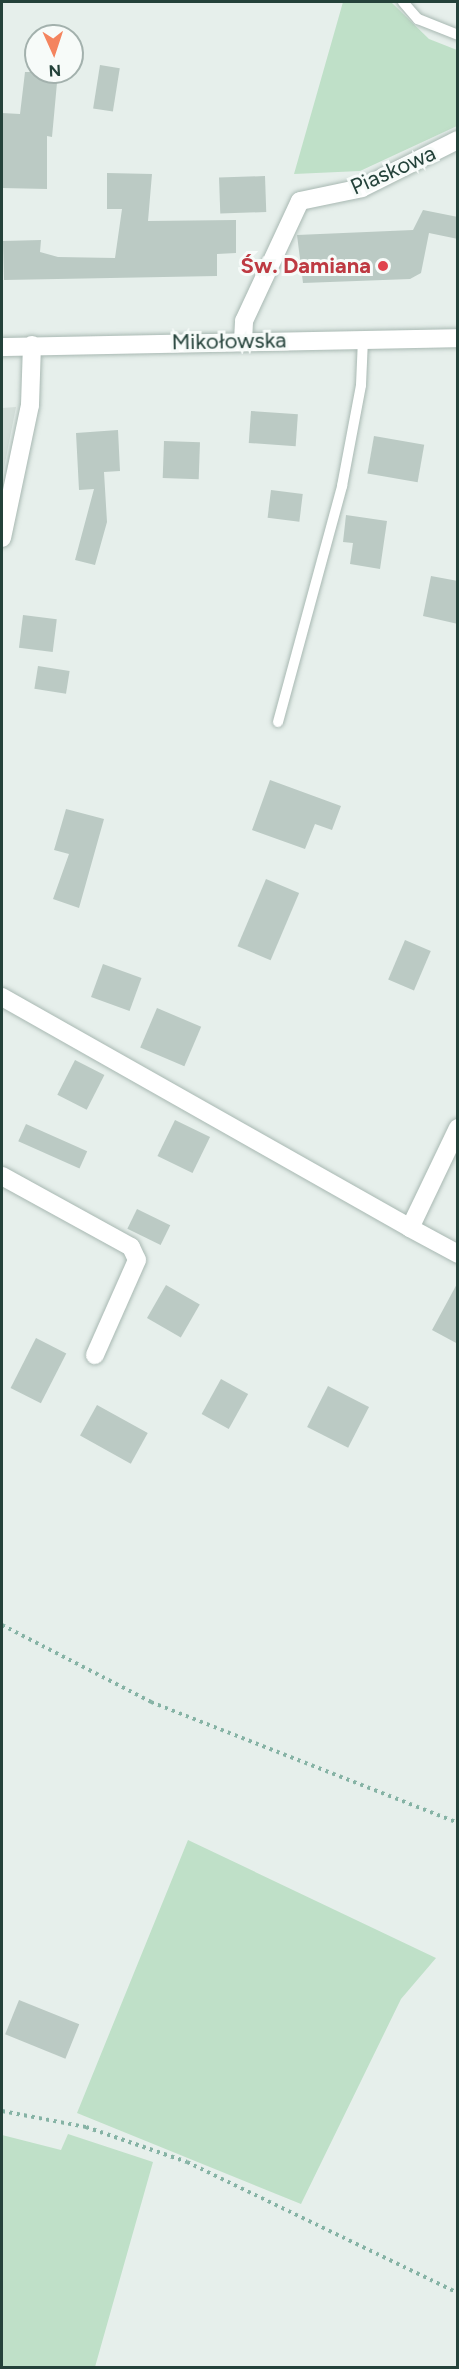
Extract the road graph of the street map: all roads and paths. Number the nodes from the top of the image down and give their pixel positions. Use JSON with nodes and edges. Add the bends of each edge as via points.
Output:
{"nodes":[{"id":1,"x":403,"y":2,"type":"edge"},
{"id":2,"x":458,"y":35,"type":"edge"},
{"id":3,"x":458,"y":140,"type":"edge"},
{"id":4,"x":458,"y":338,"type":"edge"},
{"id":5,"x":363,"y":339,"type":"junction"},
{"id":6,"x":243,"y":341,"type":"junction"},
{"id":7,"x":32,"y":345,"type":"junction"},
{"id":8,"x":2,"y":346,"type":"edge"},
{"id":9,"x":2,"y":538,"type":"edge"},
{"id":10,"x":278,"y":722,"type":"dead end"},
{"id":11,"x":2,"y":997,"type":"edge"},
{"id":12,"x":458,"y":1128,"type":"edge"},
{"id":13,"x":2,"y":1176,"type":"edge"},
{"id":14,"x":410,"y":1228,"type":"junction"},
{"id":15,"x":458,"y":1254,"type":"edge"},
{"id":16,"x":95,"y":1355,"type":"dead end"},
{"id":17,"x":2,"y":1625,"type":"edge"},
{"id":18,"x":458,"y":1823,"type":"edge"},
{"id":19,"x":2,"y":2111,"type":"edge"},
{"id":20,"x":458,"y":2292,"type":"edge"}],
"edges":[{"from":1,"to":2,"type":"lane","via":[[418,19]]},
{"from":3,"to":6,"type":"street","name":"Piaskowa","via":[[362,188],[300,201],[244,321]]},
{"from":4,"to":5,"type":"street","name":"Mikołowska"},
{"from":5,"to":6,"type":"street","name":"Mikołowska"},
{"from":5,"to":10,"type":"lane","via":[[362,386],[342,486]]},
{"from":6,"to":7,"type":"street","name":"Mikołowska"},
{"from":7,"to":8,"type":"street","name":"Mikołowska"},
{"from":7,"to":9,"type":"street","via":[[30,405]]},
{"from":11,"to":14,"type":"street"},
{"from":12,"to":14,"type":"street"},
{"from":13,"to":16,"type":"street","via":[[131,1246],[137,1260]]},
{"from":14,"to":15,"type":"street"},
{"from":17,"to":18,"type":"path","via":[[152,1702]]},
{"from":19,"to":20,"type":"path","via":[[86,2127],[187,2162]]}]}
